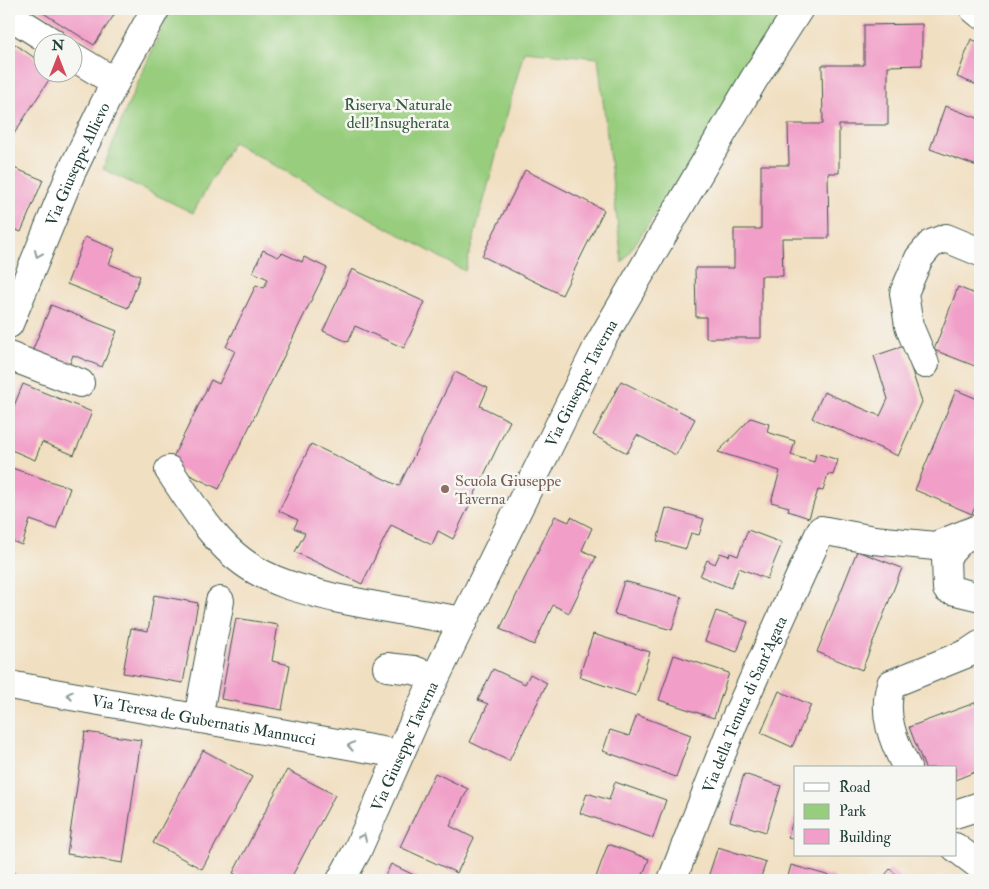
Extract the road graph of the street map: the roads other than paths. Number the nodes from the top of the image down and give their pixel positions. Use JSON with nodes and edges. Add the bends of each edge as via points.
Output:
{"nodes":[{"id":1,"x":799,"y":9,"type":"edge"},
{"id":2,"x":974,"y":9,"type":"edge"},
{"id":3,"x":155,"y":10,"type":"edge"},
{"id":4,"x":980,"y":14,"type":"edge"},
{"id":5,"x":9,"y":15,"type":"edge"},
{"id":6,"x":36,"y":32,"type":"edge"},
{"id":7,"x":82,"y":62,"type":"edge"},
{"id":8,"x":115,"y":82,"type":"junction"},
{"id":9,"x":980,"y":252,"type":"edge"},
{"id":10,"x":9,"y":324,"type":"edge"},
{"id":11,"x":9,"y":356,"type":"edge"},
{"id":12,"x":925,"y":364,"type":"dead end"},
{"id":13,"x":9,"y":371,"type":"edge"},
{"id":14,"x":169,"y":470,"type":"dead end"},
{"id":15,"x":980,"y":530,"type":"edge"},
{"id":16,"x":980,"y":597,"type":"edge"},
{"id":17,"x":220,"y":601,"type":"dead end"},
{"id":18,"x":463,"y":621,"type":"junction"},
{"id":19,"x":980,"y":645,"type":"edge"},
{"id":20,"x":387,"y":667,"type":"dead end"},
{"id":21,"x":436,"y":678,"type":"junction"},
{"id":22,"x":9,"y":685,"type":"edge"},
{"id":23,"x":198,"y":718,"type":"junction"},
{"id":24,"x":399,"y":754,"type":"junction"},
{"id":25,"x":906,"y":766,"type":"edge"},
{"id":26,"x":980,"y":806,"type":"edge"},
{"id":27,"x":956,"y":814,"type":"edge"},
{"id":28,"x":956,"y":847,"type":"edge"},
{"id":29,"x":980,"y":866,"type":"edge"},
{"id":30,"x":342,"y":880,"type":"edge"},
{"id":31,"x":672,"y":880,"type":"edge"}],
"edges":[{"from":1,"to":18,"type":"street","name":"Via Giuseppe Taverna","via":[[599,344]]},
{"from":2,"to":4,"type":"street"},
{"from":3,"to":8,"type":"street","name":"Via Giuseppe Allievo"},
{"from":5,"to":6,"type":"street"},
{"from":7,"to":8,"type":"street"},
{"from":8,"to":10,"type":"street","name":"Via Giuseppe Allievo","one_way":true,"via":[[71,172]]},
{"from":9,"to":12,"type":"street","via":[[946,238],[930,244],[919,258],[904,293],[909,326]]},
{"from":11,"to":13,"type":"street","via":[[73,388]]},
{"from":14,"to":18,"type":"street","via":[[218,539],[244,563],[266,576],[314,593]]},
{"from":15,"to":16,"type":"street","via":[[962,539],[946,557],[947,589]]},
{"from":15,"to":31,"type":"street","name":"Via della Tenuta di Sant'Agata","via":[[935,546],[874,540],[821,530],[734,722]]},
{"from":17,"to":23,"type":"street"},
{"from":18,"to":21,"type":"street","name":"Via Giuseppe Taverna"},
{"from":19,"to":25,"type":"street","via":[[968,653],[891,684],[888,703],[890,725]]},
{"from":20,"to":21,"type":"street","via":[[414,670]]},
{"from":21,"to":24,"type":"street","name":"Via Giuseppe Taverna"},
{"from":23,"to":22,"type":"street","name":"Via Teresa de Gubernatis Mannucci","one_way":true},
{"from":24,"to":23,"type":"street","name":"Via Teresa de Gubernatis Mannucci","one_way":true},
{"from":30,"to":24,"type":"street","name":"Via Giuseppe Taverna","one_way":true},
{"from":26,"to":27,"type":"street"},
{"from":28,"to":29,"type":"street"}]}
